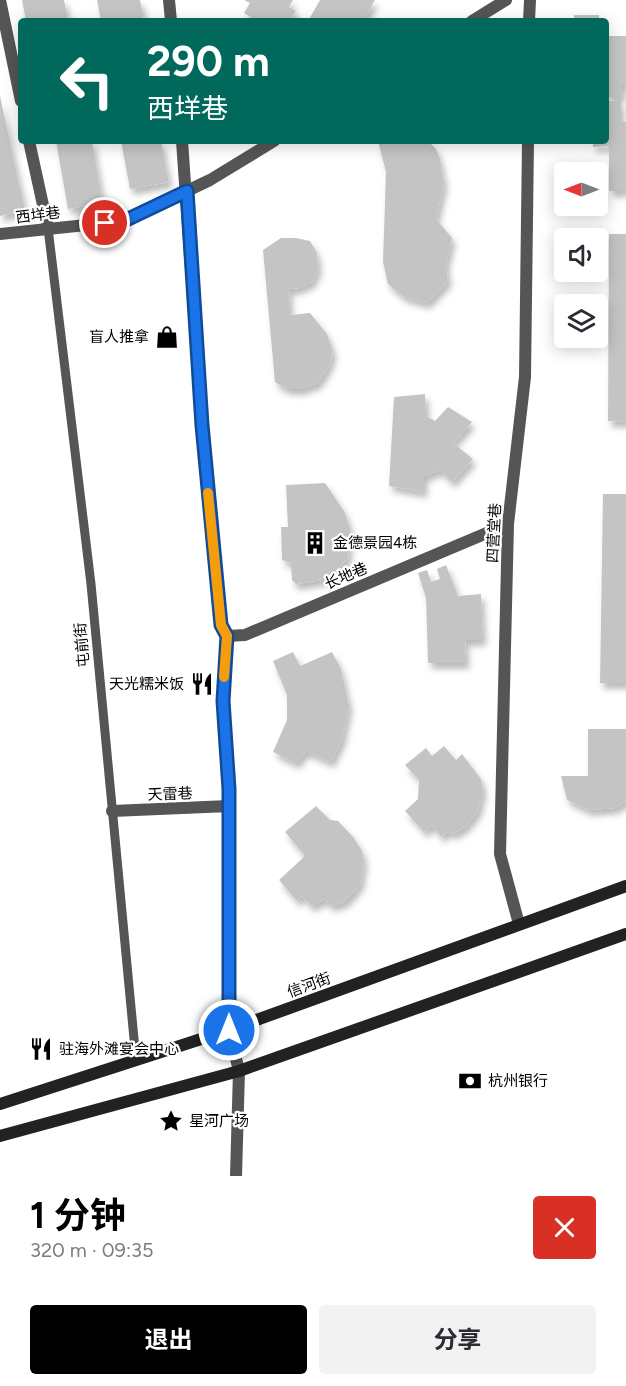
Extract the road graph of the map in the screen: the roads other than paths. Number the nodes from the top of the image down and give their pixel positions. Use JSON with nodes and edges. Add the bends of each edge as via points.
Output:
{"nodes":[{"id":1,"x":0,"y":0,"type":"edge"},
{"id":2,"x":169,"y":0,"type":"edge"},
{"id":3,"x":506,"y":0,"type":"edge"},
{"id":4,"x":530,"y":0,"type":"edge"},
{"id":5,"x":171,"y":18,"type":"edge"},
{"id":6,"x":477,"y":18,"type":"edge"},
{"id":7,"x":530,"y":18,"type":"edge"},
{"id":8,"x":18,"y":87,"type":"edge"},
{"id":9,"x":30,"y":144,"type":"edge"},
{"id":10,"x":182,"y":144,"type":"edge"},
{"id":11,"x":269,"y":144,"type":"edge"},
{"id":12,"x":528,"y":144,"type":"edge"},
{"id":13,"x":187,"y":191,"type":"junction"},
{"id":14,"x":48,"y":228,"type":"junction"},
{"id":15,"x":0,"y":234,"type":"edge"},
{"id":16,"x":508,"y":524,"type":"junction"},
{"id":17,"x":227,"y":636,"type":"junction"},
{"id":18,"x":229,"y":806,"type":"junction"},
{"id":19,"x":112,"y":811,"type":"junction"},
{"id":20,"x":626,"y":886,"type":"edge"},
{"id":21,"x":519,"y":924,"type":"junction"},
{"id":22,"x":626,"y":934,"type":"edge"},
{"id":23,"x":229,"y":1030,"type":"junction"},
{"id":24,"x":136,"y":1060,"type":"junction"},
{"id":25,"x":240,"y":1071,"type":"junction"},
{"id":26,"x":0,"y":1104,"type":"edge"},
{"id":27,"x":0,"y":1136,"type":"edge"},
{"id":28,"x":236,"y":1176,"type":"edge"}],
"edges":[{"from":1,"to":8,"type":"street"},
{"from":2,"to":5,"type":"street"},
{"from":3,"to":6,"type":"street"},
{"from":4,"to":7,"type":"street"},
{"from":9,"to":14,"type":"street"},
{"from":10,"to":13,"type":"street"},
{"from":11,"to":13,"type":"street","name":"西垟巷"},
{"from":12,"to":16,"type":"street","name":"四营堂巷","via":[[525,377]]},
{"from":13,"to":14,"type":"street","name":"西垟巷","via":[[124,221]]},
{"from":13,"to":17,"type":"street","via":[[202,425],[221,625]]},
{"from":14,"to":15,"type":"street","name":"西垟巷"},
{"from":14,"to":19,"type":"lane","name":"屯前街","via":[[91,584]]},
{"from":16,"to":17,"type":"street","name":"长地巷","via":[[245,635]]},
{"from":16,"to":21,"type":"street","name":"四营堂巷","via":[[500,854]]},
{"from":17,"to":18,"type":"street","via":[[223,701]]},
{"from":18,"to":19,"type":"street","name":"天雷巷"},
{"from":18,"to":23,"type":"street"},
{"from":19,"to":24,"type":"lane","name":"屯前街"},
{"from":20,"to":21,"type":"main road","name":"信河街"},
{"from":21,"to":23,"type":"main road","name":"信河街"},
{"from":22,"to":25,"type":"main road"},
{"from":23,"to":24,"type":"main road","name":"信河街"},
{"from":23,"to":25,"type":"street"},
{"from":24,"to":26,"type":"main road","name":"信河街"},
{"from":25,"to":27,"type":"main road"},
{"from":25,"to":28,"type":"street"}]}
